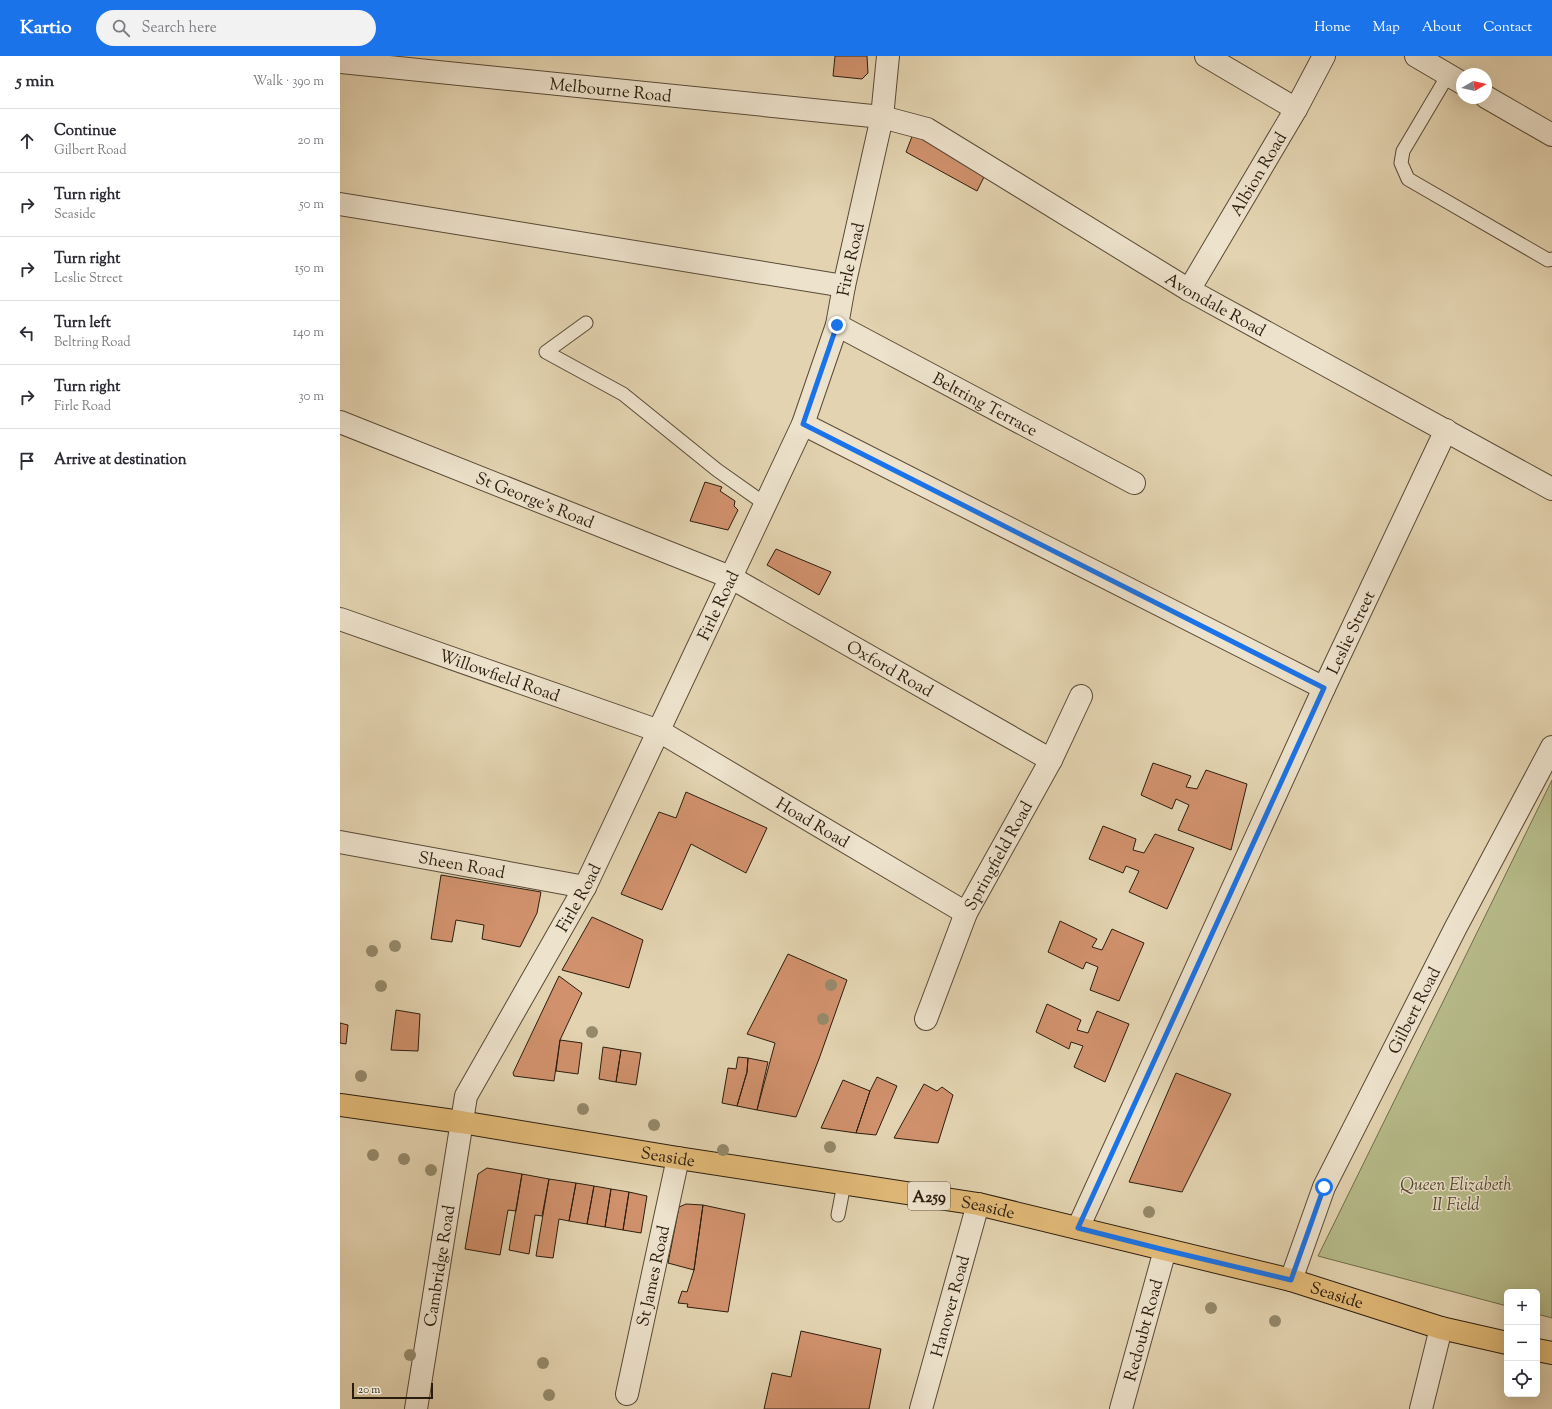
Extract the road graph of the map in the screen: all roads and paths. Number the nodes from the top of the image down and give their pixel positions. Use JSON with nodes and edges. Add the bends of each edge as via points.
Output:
{"nodes":[{"id":1,"x":888,"y":56,"type":"edge"},
{"id":2,"x":1206,"y":56,"type":"edge"},
{"id":3,"x":1324,"y":56,"type":"edge"},
{"id":4,"x":1416,"y":56,"type":"edge"},
{"id":5,"x":340,"y":62,"type":"edge"},
{"id":6,"x":1455,"y":79,"type":"edge"},
{"id":7,"x":1492,"y":100,"type":"edge"},
{"id":8,"x":1296,"y":109,"type":"junction"},
{"id":9,"x":882,"y":117,"type":"junction"},
{"id":10,"x":1552,"y":135,"type":"edge"},
{"id":11,"x":340,"y":204,"type":"edge"},
{"id":12,"x":1552,"y":259,"type":"edge"},
{"id":13,"x":844,"y":286,"type":"junction"},
{"id":14,"x":1189,"y":290,"type":"junction"},
{"id":15,"x":586,"y":323,"type":"dead end"},
{"id":16,"x":837,"y":325,"type":"junction"},
{"id":17,"x":340,"y":422,"type":"edge"},
{"id":18,"x":803,"y":424,"type":"junction"},
{"id":19,"x":1446,"y":430,"type":"junction"},
{"id":20,"x":1134,"y":483,"type":"dead end"},
{"id":21,"x":1552,"y":489,"type":"edge"},
{"id":22,"x":765,"y":504,"type":"junction"},
{"id":23,"x":730,"y":577,"type":"junction"},
{"id":24,"x":340,"y":619,"type":"edge"},
{"id":25,"x":1324,"y":688,"type":"junction"},
{"id":26,"x":1080,"y":696,"type":"dead end"},
{"id":27,"x":659,"y":731,"type":"junction"},
{"id":28,"x":1552,"y":747,"type":"edge"},
{"id":29,"x":1051,"y":760,"type":"junction"},
{"id":30,"x":340,"y":842,"type":"edge"},
{"id":31,"x":585,"y":888,"type":"junction"},
{"id":32,"x":966,"y":913,"type":"junction"},
{"id":33,"x":926,"y":1020,"type":"dead end"},
{"id":34,"x":340,"y":1105,"type":"edge"},
{"id":35,"x":461,"y":1122,"type":"junction"},
{"id":36,"x":678,"y":1158,"type":"junction"},
{"id":37,"x":844,"y":1184,"type":"junction"},
{"id":38,"x":978,"y":1204,"type":"junction"},
{"id":39,"x":838,"y":1215,"type":"dead end"},
{"id":40,"x":1078,"y":1228,"type":"junction"},
{"id":41,"x":1165,"y":1250,"type":"junction"},
{"id":42,"x":1291,"y":1280,"type":"junction"},
{"id":43,"x":1441,"y":1328,"type":"junction"},
{"id":44,"x":1504,"y":1342,"type":"edge"},
{"id":45,"x":1540,"y":1351,"type":"edge"},
{"id":46,"x":1552,"y":1353,"type":"edge"},
{"id":47,"x":627,"y":1394,"type":"dead end"},
{"id":48,"x":416,"y":1409,"type":"edge"},
{"id":49,"x":922,"y":1409,"type":"edge"},
{"id":50,"x":1121,"y":1409,"type":"edge"},
{"id":51,"x":1421,"y":1409,"type":"edge"}],
"edges":[{"from":1,"to":9,"type":"street","name":"Firle Road"},
{"from":2,"to":8,"type":"street"},
{"from":3,"to":8,"type":"street","name":"Albion Road"},
{"from":4,"to":6,"type":"street"},
{"from":5,"to":9,"type":"street","name":"Melbourne Road"},
{"from":6,"to":12,"type":"lane","via":[[1403,151],[1400,163],[1408,179],[1548,260]]},
{"from":7,"to":10,"type":"street"},
{"from":8,"to":14,"type":"street","name":"Albion Road"},
{"from":9,"to":13,"type":"street","name":"Firle Road"},
{"from":9,"to":14,"type":"street","name":"Avondale Road","via":[[927,129]]},
{"from":11,"to":13,"type":"street"},
{"from":13,"to":16,"type":"street","name":"Firle Road"},
{"from":14,"to":19,"type":"street","name":"Avondale Road"},
{"from":15,"to":22,"type":"lane","via":[[546,352],[623,394],[717,470]]},
{"from":16,"to":18,"type":"street","name":"Firle Road"},
{"from":16,"to":20,"type":"street","name":"Beltring Terrace"},
{"from":17,"to":23,"type":"street","name":"St George's Road"},
{"from":18,"to":22,"type":"street","name":"Firle Road"},
{"from":18,"to":25,"type":"street"},
{"from":19,"to":21,"type":"street","name":"Avondale Road"},
{"from":19,"to":25,"type":"street","name":"Leslie Street"},
{"from":22,"to":23,"type":"street","name":"Firle Road"},
{"from":23,"to":27,"type":"street","name":"Firle Road"},
{"from":23,"to":29,"type":"street","name":"Oxford Road"},
{"from":24,"to":27,"type":"street","name":"Willowfield Road"},
{"from":25,"to":40,"type":"street","name":"Leslie Street"},
{"from":26,"to":29,"type":"street","name":"Springfield Road"},
{"from":27,"to":31,"type":"street","name":"Firle Road"},
{"from":27,"to":32,"type":"street","name":"Hoad Road"},
{"from":28,"to":42,"type":"street","name":"Gilbert Road","via":[[1456,927],[1324,1187]]},
{"from":29,"to":32,"type":"street","name":"Springfield Road"},
{"from":30,"to":31,"type":"street","name":"Sheen Road"},
{"from":31,"to":35,"type":"street","name":"Firle Road","via":[[466,1096]]},
{"from":32,"to":33,"type":"street","name":"Springfield Road"},
{"from":34,"to":35,"type":"main road","name":"Seaside","number":"A259"},
{"from":35,"to":36,"type":"main road","name":"Seaside","number":"A259"},
{"from":35,"to":48,"type":"street","name":"Cambridge Road"},
{"from":36,"to":37,"type":"main road","name":"Seaside","number":"A259"},
{"from":36,"to":47,"type":"street","name":"St James Road"},
{"from":37,"to":38,"type":"main road","name":"Seaside","number":"A259"},
{"from":37,"to":39,"type":"lane"},
{"from":38,"to":40,"type":"main road","name":"Seaside","number":"A259"},
{"from":38,"to":49,"type":"street","name":"Hanover Road"},
{"from":40,"to":41,"type":"main road","name":"Seaside","number":"A259"},
{"from":41,"to":42,"type":"main road","name":"Seaside","number":"A259"},
{"from":41,"to":50,"type":"street","name":"Redoubt Road"},
{"from":42,"to":43,"type":"main road","name":"Seaside","number":"A259"},
{"from":43,"to":44,"type":"main road","name":"Seaside","number":"A259"},
{"from":43,"to":51,"type":"street"},
{"from":45,"to":46,"type":"main road"}]}
